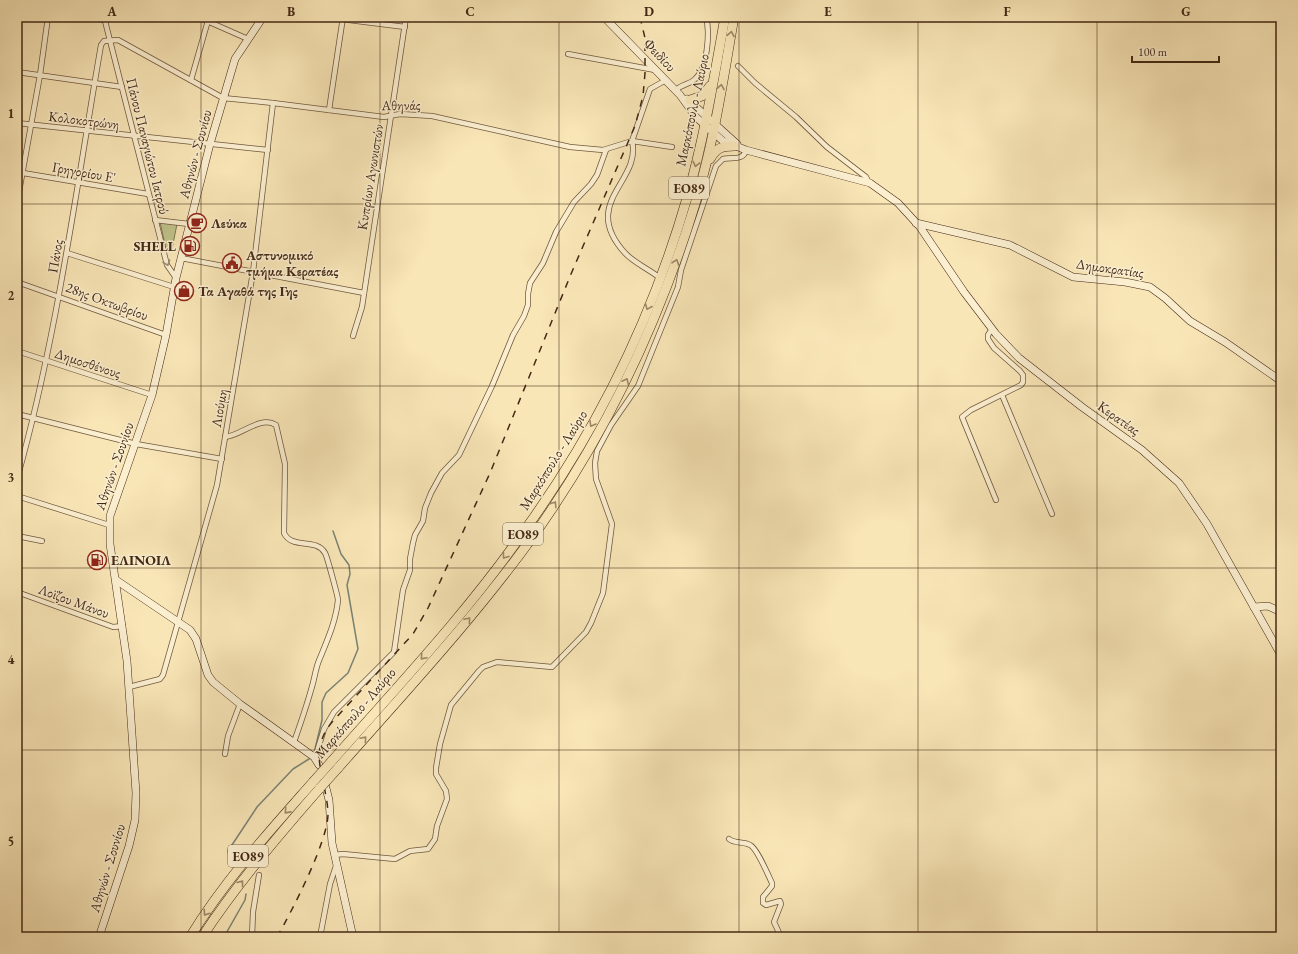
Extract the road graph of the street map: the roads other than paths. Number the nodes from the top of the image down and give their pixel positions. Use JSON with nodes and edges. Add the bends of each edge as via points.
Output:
{"nodes":[{"id":1,"x":48,"y":17,"type":"edge"},
{"id":2,"x":89,"y":17,"type":"edge"},
{"id":3,"x":198,"y":17,"type":"edge"},
{"id":4,"x":263,"y":17,"type":"edge"},
{"id":5,"x":325,"y":17,"type":"edge"},
{"id":6,"x":406,"y":17,"type":"edge"},
{"id":7,"x":604,"y":17,"type":"edge"},
{"id":8,"x":706,"y":17,"type":"edge"},
{"id":9,"x":725,"y":17,"type":"edge"},
{"id":10,"x":734,"y":17,"type":"edge"},
{"id":11,"x":104,"y":18,"type":"edge"},
{"id":12,"x":343,"y":18,"type":"edge"},
{"id":13,"x":209,"y":19,"type":"edge"},
{"id":14,"x":405,"y":28,"type":"junction"},
{"id":15,"x":109,"y":39,"type":"junction"},
{"id":16,"x":248,"y":39,"type":"junction"},
{"id":17,"x":568,"y":54,"type":"dead end"},
{"id":18,"x":738,"y":66,"type":"dead end"},
{"id":19,"x":656,"y":70,"type":"junction"},
{"id":20,"x":17,"y":72,"type":"edge"},
{"id":21,"x":40,"y":75,"type":"junction"},
{"id":22,"x":714,"y":77,"type":"junction"},
{"id":23,"x":191,"y":80,"type":"junction"},
{"id":24,"x":666,"y":80,"type":"junction"},
{"id":25,"x":94,"y":83,"type":"junction"},
{"id":26,"x":122,"y":87,"type":"junction"},
{"id":27,"x":678,"y":93,"type":"junction"},
{"id":28,"x":223,"y":98,"type":"junction"},
{"id":29,"x":690,"y":100,"type":"junction"},
{"id":30,"x":273,"y":103,"type":"junction"},
{"id":31,"x":329,"y":110,"type":"junction"},
{"id":32,"x":391,"y":116,"type":"junction"},
{"id":33,"x":706,"y":116,"type":"junction"},
{"id":34,"x":17,"y":123,"type":"edge"},
{"id":35,"x":31,"y":124,"type":"junction"},
{"id":36,"x":715,"y":124,"type":"junction"},
{"id":37,"x":704,"y":126,"type":"junction"},
{"id":38,"x":87,"y":132,"type":"junction"},
{"id":39,"x":713,"y":134,"type":"junction"},
{"id":40,"x":134,"y":136,"type":"junction"},
{"id":41,"x":632,"y":141,"type":"junction"},
{"id":42,"x":210,"y":144,"type":"junction"},
{"id":43,"x":734,"y":146,"type":"junction"},
{"id":44,"x":672,"y":147,"type":"dead end"},
{"id":45,"x":268,"y":150,"type":"junction"},
{"id":46,"x":606,"y":150,"type":"junction"},
{"id":47,"x":746,"y":150,"type":"junction"},
{"id":48,"x":706,"y":168,"type":"junction"},
{"id":49,"x":17,"y":172,"type":"edge"},
{"id":50,"x":23,"y":173,"type":"junction"},
{"id":51,"x":79,"y":182,"type":"junction"},
{"id":52,"x":870,"y":183,"type":"junction"},
{"id":53,"x":148,"y":194,"type":"junction"},
{"id":54,"x":17,"y":203,"type":"edge"},
{"id":55,"x":155,"y":220,"type":"junction"},
{"id":56,"x":916,"y":222,"type":"junction"},
{"id":57,"x":189,"y":224,"type":"junction"},
{"id":58,"x":67,"y":253,"type":"junction"},
{"id":59,"x":181,"y":258,"type":"junction"},
{"id":60,"x":253,"y":272,"type":"junction"},
{"id":61,"x":176,"y":278,"type":"junction"},
{"id":62,"x":660,"y":278,"type":"junction"},
{"id":63,"x":17,"y":282,"type":"edge"},
{"id":64,"x":174,"y":287,"type":"junction"},
{"id":65,"x":364,"y":293,"type":"junction"},
{"id":66,"x":59,"y":296,"type":"junction"},
{"id":67,"x":992,"y":328,"type":"junction"},
{"id":68,"x":166,"y":335,"type":"junction"},
{"id":69,"x":353,"y":336,"type":"dead end"},
{"id":70,"x":17,"y":351,"type":"edge"},
{"id":71,"x":46,"y":360,"type":"junction"},
{"id":72,"x":1281,"y":381,"type":"edge"},
{"id":73,"x":152,"y":395,"type":"junction"},
{"id":74,"x":1002,"y":395,"type":"junction"},
{"id":75,"x":17,"y":414,"type":"edge"},
{"id":76,"x":34,"y":419,"type":"junction"},
{"id":77,"x":225,"y":437,"type":"junction"},
{"id":78,"x":136,"y":444,"type":"junction"},
{"id":79,"x":222,"y":459,"type":"junction"},
{"id":80,"x":17,"y":479,"type":"edge"},
{"id":81,"x":17,"y":496,"type":"edge"},
{"id":82,"x":996,"y":500,"type":"dead end"},
{"id":83,"x":1052,"y":514,"type":"dead end"},
{"id":84,"x":109,"y":525,"type":"junction"},
{"id":85,"x":17,"y":536,"type":"edge"},
{"id":86,"x":42,"y":541,"type":"dead end"},
{"id":87,"x":116,"y":580,"type":"junction"},
{"id":88,"x":17,"y":592,"type":"edge"},
{"id":89,"x":1254,"y":607,"type":"junction"},
{"id":90,"x":1281,"y":612,"type":"edge"},
{"id":91,"x":178,"y":621,"type":"junction"},
{"id":92,"x":123,"y":626,"type":"junction"},
{"id":93,"x":1281,"y":655,"type":"edge"},
{"id":94,"x":129,"y":687,"type":"junction"},
{"id":95,"x":240,"y":704,"type":"junction"},
{"id":96,"x":294,"y":742,"type":"junction"},
{"id":97,"x":225,"y":754,"type":"dead end"},
{"id":98,"x":315,"y":758,"type":"junction"},
{"id":99,"x":319,"y":765,"type":"dead end"},
{"id":100,"x":334,"y":765,"type":"junction"},
{"id":101,"x":319,"y":785,"type":"junction"},
{"id":102,"x":729,"y":839,"type":"dead end"},
{"id":103,"x":334,"y":855,"type":"junction"},
{"id":104,"x":337,"y":864,"type":"junction"},
{"id":105,"x":259,"y":875,"type":"dead end"},
{"id":106,"x":99,"y":937,"type":"edge"},
{"id":107,"x":190,"y":937,"type":"edge"},
{"id":108,"x":202,"y":937,"type":"edge"},
{"id":109,"x":252,"y":937,"type":"edge"},
{"id":110,"x":320,"y":937,"type":"edge"},
{"id":111,"x":353,"y":937,"type":"edge"},
{"id":112,"x":781,"y":937,"type":"edge"}],
"edges":[{"from":1,"to":21,"type":"street"},
{"from":2,"to":11,"type":"street"},
{"from":3,"to":13,"type":"street"},
{"from":4,"to":16,"type":"main road","name":"Αθηνών - Σουνίου"},
{"from":5,"to":12,"type":"street"},
{"from":6,"to":14,"type":"street","name":"Κυπρίων Αγωνιστών"},
{"from":7,"to":19,"type":"main road","name":"Φειδίου"},
{"from":8,"to":27,"type":"street","via":[[709,37],[700,73],[695,79],[680,85]]},
{"from":9,"to":22,"type":"highway","name":"Μαρκόπουλο - Λαύριο","number":"ΕΟ89"},
{"from":36,"to":10,"type":"highway","name":"Μαρκόπουλο - Λαύριο","number":"ΕΟ89","one_way":true},
{"from":11,"to":15,"type":"street","name":"Πάνου Παναγιώτου Ιατρού"},
{"from":12,"to":14,"type":"street"},
{"from":12,"to":31,"type":"street"},
{"from":13,"to":16,"type":"street"},
{"from":13,"to":23,"type":"street"},
{"from":14,"to":32,"type":"street","name":"Κυπρίων Αγωνιστών"},
{"from":15,"to":23,"type":"street","name":"Αθηνάς","via":[[118,40]]},
{"from":15,"to":25,"type":"street","name":"Πάνος","via":[[100,45]]},
{"from":15,"to":26,"type":"street","name":"Πάνου Παναγιώτου Ιατρού"},
{"from":16,"to":28,"type":"main road","name":"Αθηνών - Σουνίου","via":[[235,58]]},
{"from":17,"to":19,"type":"street"},
{"from":18,"to":52,"type":"street","via":[[796,116],[826,147],[866,177]]},
{"from":19,"to":24,"type":"main road","name":"Φειδίου"},
{"from":20,"to":21,"type":"street"},
{"from":21,"to":25,"type":"street"},
{"from":21,"to":35,"type":"street"},
{"from":22,"to":29,"type":"highway","via":[[706,93]]},
{"from":22,"to":33,"type":"highway","name":"Μαρκόπουλο - Λαύριο","number":"ΕΟ89"},
{"from":23,"to":28,"type":"street","name":"Αθηνάς"},
{"from":24,"to":27,"type":"main road","name":"Φειδίου"},
{"from":24,"to":41,"type":"street","via":[[650,89]]},
{"from":25,"to":26,"type":"street"},
{"from":25,"to":38,"type":"street","name":"Πάνος"},
{"from":26,"to":40,"type":"street","name":"Πάνου Παναγιώτου Ιατρού"},
{"from":27,"to":29,"type":"main road"},
{"from":27,"to":37,"type":"main road"},
{"from":28,"to":30,"type":"street","name":"Αθηνάς"},
{"from":28,"to":42,"type":"main road","name":"Αθηνών - Σουνίου"},
{"from":29,"to":33,"type":"main road"},
{"from":30,"to":31,"type":"street","name":"Αθηνάς"},
{"from":30,"to":45,"type":"street","name":"Λιούμη"},
{"from":31,"to":32,"type":"street","name":"Αθηνάς"},
{"from":32,"to":46,"type":"street","name":"Αθηνάς","via":[[432,116],[570,147]]},
{"from":32,"to":65,"type":"street","name":"Κυπρίων Αγωνιστών"},
{"from":33,"to":36,"type":"main road"},
{"from":33,"to":37,"type":"highway","name":"Μαρκόπουλο - Λαύριο","number":"ΕΟ89"},
{"from":34,"to":35,"type":"street","name":"Κολοκοτρώνη"},
{"from":35,"to":38,"type":"street","name":"Κολοκοτρώνη"},
{"from":35,"to":50,"type":"street"},
{"from":36,"to":39,"type":"highway","name":"Μαρκόπουλο - Λαύριο","number":"ΕΟ89"},
{"from":36,"to":47,"type":"main road"},
{"from":37,"to":39,"type":"main road","name":"Κερατέας"},
{"from":37,"to":62,"type":"highway","name":"Μαρκόπουλο - Λαύριο","number":"ΕΟ89","one_way":true,"via":[[686,200]]},
{"from":38,"to":40,"type":"street","name":"Κολοκοτρώνη"},
{"from":38,"to":51,"type":"street","name":"Πάνος"},
{"from":39,"to":43,"type":"main road","name":"Κερατέας"},
{"from":39,"to":48,"type":"highway","name":"Μαρκόπουλο - Λαύριο","number":"ΕΟ89"},
{"from":40,"to":42,"type":"street","name":"Κολοκοτρώνη"},
{"from":40,"to":53,"type":"street","name":"Πάνου Παναγιώτου Ιατρού"},
{"from":41,"to":44,"type":"street"},
{"from":41,"to":46,"type":"street","name":"Αθηνάς"},
{"from":41,"to":62,"type":"street","via":[[631,158],[611,201],[608,225],[626,254]]},
{"from":42,"to":45,"type":"street","name":"Κολοκοτρώνη"},
{"from":42,"to":57,"type":"main road","name":"Αθηνών - Σουνίου"},
{"from":43,"to":47,"type":"main road","name":"Κερατέας"},
{"from":43,"to":48,"type":"highway","via":[[714,151]]},
{"from":45,"to":60,"type":"street","name":"Λιούμη"},
{"from":46,"to":98,"type":"street","via":[[597,174],[574,202],[530,284],[524,316],[459,454],[442,473],[430,493],[424,521],[413,543],[394,652],[334,712],[324,729]]},
{"from":47,"to":52,"type":"main road","name":"Κερατέας"},
{"from":47,"to":103,"type":"street","via":[[742,157],[723,159],[716,166],[681,270],[678,287],[638,386],[608,429],[597,451],[596,479],[611,518],[612,531],[603,593],[591,623],[552,667],[497,662],[490,664],[479,671],[451,705],[436,768],[436,774],[446,791],[447,799],[436,826],[435,839],[428,849],[410,851],[395,858]]},
{"from":100,"to":48,"type":"highway","name":"Μαρκόπουλο - Λαύριο","number":"ΕΟ89","one_way":true,"via":[[445,646],[508,570],[535,534],[584,457],[626,381],[656,314],[685,236]]},
{"from":49,"to":50,"type":"street","name":"Γρηγορίου Ε'"},
{"from":50,"to":51,"type":"street","name":"Γρηγορίου Ε'"},
{"from":50,"to":54,"type":"street"},
{"from":51,"to":53,"type":"street","name":"Γρηγορίου Ε'"},
{"from":51,"to":58,"type":"street","name":"Πάνος"},
{"from":52,"to":56,"type":"main road","name":"Κερατέας","via":[[887,194]]},
{"from":53,"to":55,"type":"street","name":"Πάνου Παναγιώτου Ιατρού"},
{"from":55,"to":57,"type":"street"},
{"from":55,"to":61,"type":"street","name":"Πάνου Παναγιώτου Ιατρού","one_way":true,"via":[[167,265]]},
{"from":56,"to":67,"type":"main road","name":"Κερατέας"},
{"from":56,"to":72,"type":"main road","name":"Δημοκρατίας","via":[[1010,245],[1073,277],[1150,287],[1190,321]]},
{"from":57,"to":59,"type":"main road","name":"Αθηνών - Σουνίου"},
{"from":58,"to":64,"type":"street"},
{"from":58,"to":66,"type":"street","name":"Πάνος"},
{"from":59,"to":60,"type":"street"},
{"from":59,"to":61,"type":"main road","name":"Αθηνών - Σουνίου"},
{"from":60,"to":65,"type":"street"},
{"from":60,"to":77,"type":"street","name":"Λιούμη"},
{"from":61,"to":64,"type":"main road","name":"Αθηνών - Σουνίου"},
{"from":62,"to":100,"type":"highway","name":"Μαρκόπουλο - Λαύριο","number":"ΕΟ89","one_way":true,"via":[[602,406],[528,527]]},
{"from":63,"to":66,"type":"street","name":"28ης Οκτωβρίου"},
{"from":64,"to":68,"type":"main road","name":"Αθηνών - Σουνίου"},
{"from":65,"to":69,"type":"street","name":"Κυπρίων Αγωνιστών"},
{"from":66,"to":68,"type":"street","name":"28ης Οκτωβρίου"},
{"from":66,"to":71,"type":"street","name":"Πάνος"},
{"from":67,"to":74,"type":"street","via":[[988,335],[990,343],[1020,371],[1024,379],[1021,385]]},
{"from":67,"to":89,"type":"main road","name":"Κερατέας","via":[[1019,358],[1037,373],[1142,450],[1174,478],[1195,504]]},
{"from":68,"to":73,"type":"main road","name":"Αθηνών - Σουνίου"},
{"from":70,"to":71,"type":"street","name":"Δημοσθένους"},
{"from":71,"to":73,"type":"street","name":"Δημοσθένους"},
{"from":71,"to":76,"type":"street","name":"Πάνος"},
{"from":73,"to":78,"type":"main road","name":"Αθηνών - Σουνίου"},
{"from":74,"to":82,"type":"street","via":[[962,417]]},
{"from":74,"to":83,"type":"street"},
{"from":75,"to":76,"type":"street"},
{"from":76,"to":78,"type":"street"},
{"from":76,"to":80,"type":"street","name":"Πάνος"},
{"from":77,"to":79,"type":"street","name":"Λιούμη"},
{"from":77,"to":96,"type":"street","via":[[238,434],[260,423],[276,425],[285,464],[284,533],[290,540],[316,545],[324,550],[337,593],[330,634]]},
{"from":78,"to":79,"type":"street"},
{"from":78,"to":84,"type":"main road","name":"Αθηνών - Σουνίου","via":[[112,509]]},
{"from":79,"to":91,"type":"street","name":"Λιούμη"},
{"from":81,"to":84,"type":"street"},
{"from":84,"to":87,"type":"main road","name":"Αθηνών - Σουνίου"},
{"from":85,"to":86,"type":"street"},
{"from":87,"to":91,"type":"main road"},
{"from":87,"to":92,"type":"main road","name":"Αθηνών - Σουνίου"},
{"from":88,"to":92,"type":"street","name":"Λοϊζου Μάνου","via":[[113,627]]},
{"from":89,"to":90,"type":"main road","via":[[1268,606]]},
{"from":89,"to":93,"type":"main road","name":"Κερατέας"},
{"from":91,"to":94,"type":"street","name":"Λιούμη","via":[[163,675],[160,679]]},
{"from":91,"to":95,"type":"main road","via":[[190,630],[196,639],[208,675]]},
{"from":92,"to":94,"type":"main road","name":"Αθηνών - Σουνίου"},
{"from":94,"to":106,"type":"main road","name":"Αθηνών - Σουνίου","via":[[136,774],[135,820]]},
{"from":95,"to":96,"type":"main road"},
{"from":95,"to":97,"type":"street","via":[[228,736]]},
{"from":96,"to":98,"type":"main road"},
{"from":98,"to":99,"type":"main road"},
{"from":100,"to":101,"type":"highway","name":"Μαρκόπουλο - Λαύριο","number":"ΕΟ89","bridge":true},
{"from":101,"to":103,"type":"main road","via":[[329,800]]},
{"from":101,"to":107,"type":"highway","name":"Μαρκόπουλο - Λαύριο","number":"ΕΟ89","one_way":true,"via":[[258,844]]},
{"from":108,"to":101,"type":"highway","name":"Μαρκόπουλο - Λαύριο","number":"ΕΟ89","one_way":true,"via":[[265,850]]},
{"from":102,"to":112,"type":"street","via":[[754,848],[772,883],[762,897],[763,903],[766,905],[777,901],[781,904],[774,922]]},
{"from":103,"to":104,"type":"main road"},
{"from":104,"to":110,"type":"street","via":[[330,884]]},
{"from":104,"to":111,"type":"main road"},
{"from":105,"to":109,"type":"street"}]}
